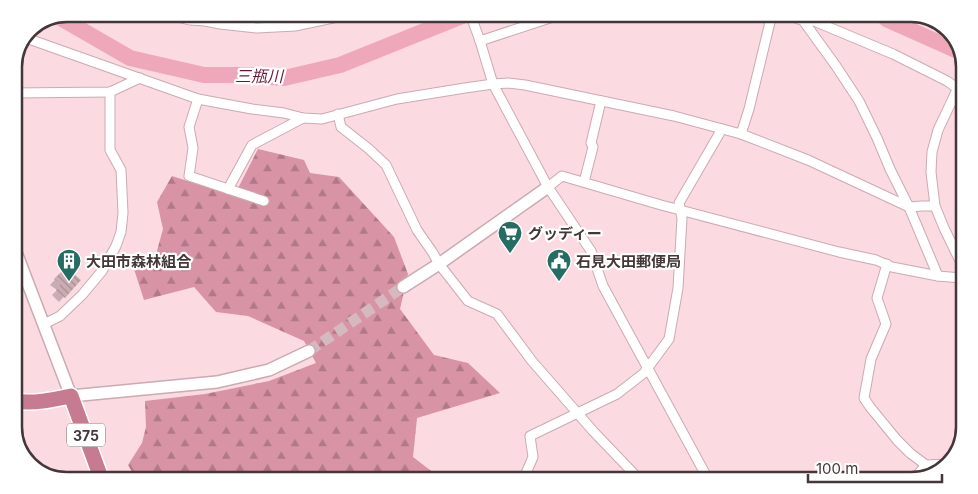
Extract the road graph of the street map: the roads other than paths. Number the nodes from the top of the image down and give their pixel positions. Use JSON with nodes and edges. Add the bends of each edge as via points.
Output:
{"nodes":[{"id":1,"x":210,"y":22,"type":"edge"},
{"id":2,"x":316,"y":22,"type":"edge"},
{"id":3,"x":473,"y":22,"type":"edge"},
{"id":4,"x":538,"y":22,"type":"edge"},
{"id":5,"x":770,"y":22,"type":"edge"},
{"id":6,"x":802,"y":22,"type":"edge"},
{"id":7,"x":816,"y":22,"type":"edge"},
{"id":8,"x":32,"y":40,"type":"edge"},
{"id":9,"x":480,"y":41,"type":"junction"},
{"id":10,"x":140,"y":78,"type":"junction"},
{"id":11,"x":955,"y":83,"type":"edge"},
{"id":12,"x":493,"y":84,"type":"junction"},
{"id":13,"x":110,"y":92,"type":"junction"},
{"id":14,"x":23,"y":93,"type":"edge"},
{"id":15,"x":955,"y":97,"type":"edge"},
{"id":16,"x":198,"y":99,"type":"junction"},
{"id":17,"x":601,"y":101,"type":"junction"},
{"id":18,"x":338,"y":114,"type":"junction"},
{"id":19,"x":303,"y":118,"type":"junction"},
{"id":20,"x":722,"y":129,"type":"junction"},
{"id":21,"x":740,"y":134,"type":"junction"},
{"id":22,"x":584,"y":182,"type":"junction"},
{"id":23,"x":548,"y":187,"type":"junction"},
{"id":24,"x":228,"y":189,"type":"junction"},
{"id":25,"x":264,"y":201,"type":"dead end"},
{"id":26,"x":935,"y":206,"type":"junction"},
{"id":27,"x":909,"y":207,"type":"junction"},
{"id":28,"x":681,"y":210,"type":"junction"},
{"id":29,"x":956,"y":252,"type":"edge"},
{"id":30,"x":439,"y":264,"type":"junction"},
{"id":31,"x":887,"y":264,"type":"junction"},
{"id":32,"x":23,"y":270,"type":"edge"},
{"id":33,"x":938,"y":276,"type":"junction"},
{"id":34,"x":956,"y":278,"type":"edge"},
{"id":35,"x":403,"y":287,"type":"tunnel mouth"},
{"id":36,"x":44,"y":324,"type":"junction"},
{"id":37,"x":309,"y":351,"type":"tunnel mouth"},
{"id":38,"x":647,"y":368,"type":"junction"},
{"id":39,"x":71,"y":396,"type":"junction"},
{"id":40,"x":23,"y":402,"type":"edge"},
{"id":41,"x":579,"y":414,"type":"junction"},
{"id":42,"x":926,"y":465,"type":"junction"},
{"id":43,"x":934,"y":465,"type":"edge"},
{"id":44,"x":922,"y":470,"type":"edge"},
{"id":45,"x":99,"y":472,"type":"edge"},
{"id":46,"x":527,"y":472,"type":"edge"},
{"id":47,"x":632,"y":472,"type":"edge"},
{"id":48,"x":704,"y":472,"type":"edge"}],
"edges":[{"from":1,"to":2,"type":"street","via":[[257,28]]},
{"from":3,"to":9,"type":"street"},
{"from":4,"to":9,"type":"street"},
{"from":5,"to":21,"type":"street"},
{"from":6,"to":27,"type":"street","via":[[859,101]]},
{"from":7,"to":11,"type":"street"},
{"from":8,"to":10,"type":"street"},
{"from":9,"to":12,"type":"street"},
{"from":10,"to":13,"type":"street"},
{"from":10,"to":16,"type":"street"},
{"from":12,"to":17,"type":"street","via":[[525,85]]},
{"from":12,"to":18,"type":"street","via":[[434,92]]},
{"from":12,"to":23,"type":"street"},
{"from":13,"to":14,"type":"street"},
{"from":13,"to":36,"type":"street","via":[[110,150],[121,170],[121,232],[102,271],[60,316]]},
{"from":15,"to":26,"type":"street","via":[[938,130],[932,152]]},
{"from":16,"to":19,"type":"street"},
{"from":16,"to":24,"type":"street","via":[[189,127],[193,148],[189,176]]},
{"from":17,"to":20,"type":"street"},
{"from":17,"to":22,"type":"street"},
{"from":18,"to":19,"type":"street"},
{"from":18,"to":30,"type":"street","via":[[341,127],[386,165]]},
{"from":19,"to":24,"type":"street","via":[[252,145]]},
{"from":20,"to":21,"type":"street"},
{"from":20,"to":28,"type":"street","via":[[679,203]]},
{"from":21,"to":27,"type":"street","via":[[808,160]]},
{"from":22,"to":23,"type":"street","via":[[562,176]]},
{"from":22,"to":28,"type":"street"},
{"from":23,"to":30,"type":"street"},
{"from":23,"to":38,"type":"street","via":[[591,251],[602,286]]},
{"from":24,"to":25,"type":"street"},
{"from":26,"to":27,"type":"street"},
{"from":26,"to":29,"type":"street"},
{"from":27,"to":33,"type":"street"},
{"from":28,"to":31,"type":"street"},
{"from":28,"to":38,"type":"street","via":[[678,288],[669,339]]},
{"from":30,"to":35,"type":"street"},
{"from":30,"to":41,"type":"street","via":[[468,301],[497,314],[532,361]]},
{"from":31,"to":33,"type":"street"},
{"from":31,"to":42,"type":"street","via":[[877,298],[886,324],[870,358],[864,398],[897,440]]},
{"from":32,"to":36,"type":"street"},
{"from":33,"to":34,"type":"street"},
{"from":36,"to":39,"type":"street"},
{"from":37,"to":39,"type":"street","via":[[269,370],[217,382]]},
{"from":38,"to":41,"type":"street","via":[[617,394]]},
{"from":38,"to":48,"type":"street"},
{"from":39,"to":40,"type":"highway"},
{"from":39,"to":45,"type":"highway","number":"375"},
{"from":41,"to":46,"type":"street","via":[[530,436],[534,457]]},
{"from":41,"to":47,"type":"street"},
{"from":42,"to":43,"type":"street"},
{"from":42,"to":44,"type":"street"}]}
